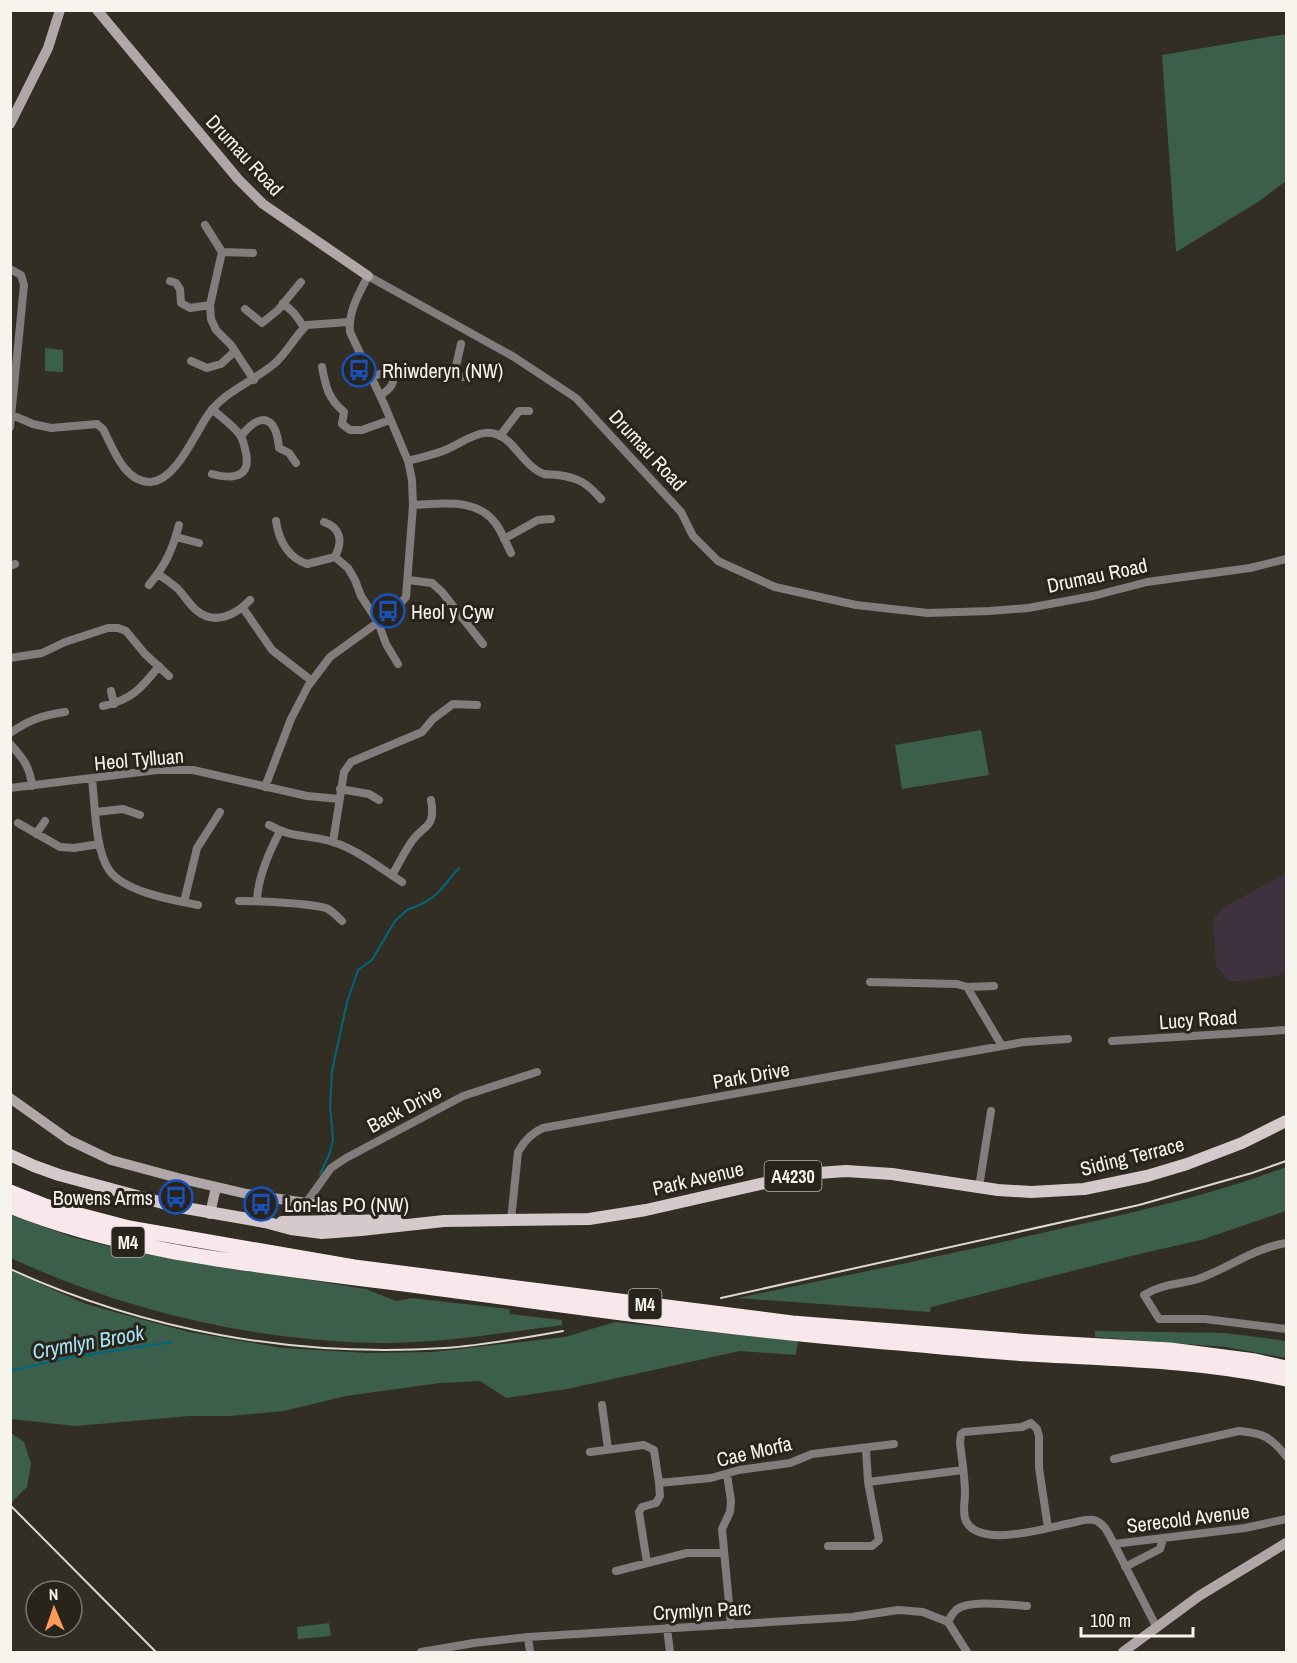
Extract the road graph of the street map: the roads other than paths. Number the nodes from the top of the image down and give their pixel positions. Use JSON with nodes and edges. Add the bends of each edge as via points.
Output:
{"nodes":[{"id":1,"x":60,"y":10,"type":"edge"},
{"id":2,"x":97,"y":10,"type":"edge"},
{"id":3,"x":10,"y":124,"type":"edge"},
{"id":4,"x":205,"y":225,"type":"dead end"},
{"id":5,"x":222,"y":252,"type":"junction"},
{"id":6,"x":253,"y":253,"type":"dead end"},
{"id":7,"x":10,"y":269,"type":"edge"},
{"id":8,"x":368,"y":276,"type":"junction"},
{"id":9,"x":170,"y":281,"type":"dead end"},
{"id":10,"x":301,"y":282,"type":"dead end"},
{"id":11,"x":284,"y":303,"type":"junction"},
{"id":12,"x":210,"y":305,"type":"junction"},
{"id":13,"x":245,"y":309,"type":"dead end"},
{"id":14,"x":349,"y":322,"type":"junction"},
{"id":15,"x":304,"y":327,"type":"junction"},
{"id":16,"x":461,"y":344,"type":"dead end"},
{"id":17,"x":235,"y":351,"type":"junction"},
{"id":18,"x":191,"y":361,"type":"dead end"},
{"id":19,"x":322,"y":367,"type":"dead end"},
{"id":20,"x":394,"y":370,"type":"junction"},
{"id":21,"x":454,"y":375,"type":"junction"},
{"id":22,"x":371,"y":376,"type":"junction"},
{"id":23,"x":463,"y":377,"type":"dead end"},
{"id":24,"x":254,"y":380,"type":"junction"},
{"id":25,"x":380,"y":395,"type":"junction"},
{"id":26,"x":212,"y":409,"type":"junction"},
{"id":27,"x":529,"y":411,"type":"dead end"},
{"id":28,"x":12,"y":415,"type":"junction"},
{"id":29,"x":390,"y":420,"type":"junction"},
{"id":30,"x":10,"y":427,"type":"edge"},
{"id":31,"x":241,"y":436,"type":"junction"},
{"id":32,"x":500,"y":436,"type":"junction"},
{"id":33,"x":408,"y":461,"type":"junction"},
{"id":34,"x":296,"y":463,"type":"dead end"},
{"id":35,"x":212,"y":474,"type":"dead end"},
{"id":36,"x":601,"y":499,"type":"dead end"},
{"id":37,"x":413,"y":505,"type":"junction"},
{"id":38,"x":551,"y":519,"type":"dead end"},
{"id":39,"x":276,"y":521,"type":"dead end"},
{"id":40,"x":324,"y":522,"type":"dead end"},
{"id":41,"x":179,"y":525,"type":"dead end"},
{"id":42,"x":176,"y":537,"type":"junction"},
{"id":43,"x":504,"y":539,"type":"junction"},
{"id":44,"x":199,"y":543,"type":"dead end"},
{"id":45,"x":511,"y":553,"type":"dead end"},
{"id":46,"x":335,"y":557,"type":"junction"},
{"id":47,"x":1287,"y":559,"type":"edge"},
{"id":48,"x":158,"y":574,"type":"junction"},
{"id":49,"x":408,"y":580,"type":"junction"},
{"id":50,"x":149,"y":585,"type":"dead end"},
{"id":51,"x":250,"y":600,"type":"dead end"},
{"id":52,"x":243,"y":608,"type":"junction"},
{"id":53,"x":378,"y":622,"type":"junction"},
{"id":54,"x":483,"y":644,"type":"dead end"},
{"id":55,"x":10,"y":658,"type":"edge"},
{"id":56,"x":398,"y":664,"type":"dead end"},
{"id":57,"x":159,"y":666,"type":"junction"},
{"id":58,"x":169,"y":676,"type":"dead end"},
{"id":59,"x":312,"y":681,"type":"junction"},
{"id":60,"x":111,"y":691,"type":"dead end"},
{"id":61,"x":114,"y":704,"type":"junction"},
{"id":62,"x":477,"y":705,"type":"dead end"},
{"id":63,"x":103,"y":706,"type":"dead end"},
{"id":64,"x":65,"y":712,"type":"dead end"},
{"id":65,"x":10,"y":733,"type":"edge"},
{"id":66,"x":10,"y":744,"type":"edge"},
{"id":67,"x":92,"y":779,"type":"junction"},
{"id":68,"x":32,"y":786,"type":"junction"},
{"id":69,"x":265,"y":787,"type":"junction"},
{"id":70,"x":10,"y":788,"type":"edge"},
{"id":71,"x":340,"y":789,"type":"junction"},
{"id":72,"x":339,"y":799,"type":"junction"},
{"id":73,"x":379,"y":800,"type":"dead end"},
{"id":74,"x":431,"y":800,"type":"dead end"},
{"id":75,"x":96,"y":812,"type":"junction"},
{"id":76,"x":220,"y":812,"type":"dead end"},
{"id":77,"x":140,"y":815,"type":"dead end"},
{"id":78,"x":45,"y":821,"type":"dead end"},
{"id":79,"x":18,"y":823,"type":"dead end"},
{"id":80,"x":269,"y":825,"type":"dead end"},
{"id":81,"x":280,"y":831,"type":"junction"},
{"id":82,"x":36,"y":834,"type":"junction"},
{"id":83,"x":333,"y":842,"type":"junction"},
{"id":84,"x":99,"y":844,"type":"junction"},
{"id":85,"x":392,"y":876,"type":"junction"},
{"id":86,"x":402,"y":882,"type":"dead end"},
{"id":87,"x":257,"y":900,"type":"junction"},
{"id":88,"x":183,"y":902,"type":"junction"},
{"id":89,"x":238,"y":902,"type":"dead end"},
{"id":90,"x":198,"y":905,"type":"dead end"},
{"id":91,"x":342,"y":921,"type":"dead end"},
{"id":92,"x":870,"y":982,"type":"dead end"},
{"id":93,"x":994,"y":986,"type":"dead end"},
{"id":94,"x":967,"y":987,"type":"junction"},
{"id":95,"x":1287,"y":1030,"type":"edge"},
{"id":96,"x":1068,"y":1039,"type":"dead end"},
{"id":97,"x":1112,"y":1041,"type":"dead end"},
{"id":98,"x":1002,"y":1046,"type":"junction"},
{"id":99,"x":537,"y":1072,"type":"dead end"},
{"id":100,"x":10,"y":1098,"type":"edge"},
{"id":101,"x":992,"y":1111,"type":"dead end"},
{"id":102,"x":1287,"y":1121,"type":"edge"},
{"id":103,"x":10,"y":1155,"type":"edge"},
{"id":104,"x":216,"y":1187,"type":"junction"},
{"id":105,"x":979,"y":1187,"type":"junction"},
{"id":106,"x":10,"y":1192,"type":"edge"},
{"id":107,"x":306,"y":1203,"type":"junction"},
{"id":108,"x":10,"y":1206,"type":"edge"},
{"id":109,"x":210,"y":1214,"type":"junction"},
{"id":110,"x":320,"y":1220,"type":"junction"},
{"id":111,"x":511,"y":1220,"type":"junction"},
{"id":112,"x":265,"y":1222,"type":"junction"},
{"id":113,"x":340,"y":1226,"type":"junction"},
{"id":114,"x":1287,"y":1243,"type":"edge"},
{"id":115,"x":1287,"y":1329,"type":"edge"},
{"id":116,"x":1287,"y":1368,"type":"edge"},
{"id":117,"x":1287,"y":1379,"type":"edge"},
{"id":118,"x":602,"y":1405,"type":"dead end"},
{"id":119,"x":894,"y":1444,"type":"dead end"},
{"id":120,"x":608,"y":1449,"type":"junction"},
{"id":121,"x":866,"y":1449,"type":"junction"},
{"id":122,"x":590,"y":1452,"type":"dead end"},
{"id":123,"x":1287,"y":1456,"type":"edge"},
{"id":124,"x":1114,"y":1459,"type":"dead end"},
{"id":125,"x":963,"y":1470,"type":"junction"},
{"id":126,"x":727,"y":1474,"type":"junction"},
{"id":127,"x":868,"y":1482,"type":"junction"},
{"id":128,"x":659,"y":1483,"type":"junction"},
{"id":129,"x":1287,"y":1519,"type":"edge"},
{"id":130,"x":1048,"y":1528,"type":"junction"},
{"id":131,"x":1163,"y":1539,"type":"junction"},
{"id":132,"x":1287,"y":1543,"type":"edge"},
{"id":133,"x":1114,"y":1544,"type":"junction"},
{"id":134,"x":828,"y":1546,"type":"dead end"},
{"id":135,"x":724,"y":1553,"type":"junction"},
{"id":136,"x":647,"y":1563,"type":"junction"},
{"id":137,"x":1125,"y":1567,"type":"junction"},
{"id":138,"x":616,"y":1571,"type":"dead end"},
{"id":139,"x":1027,"y":1606,"type":"dead end"},
{"id":140,"x":948,"y":1622,"type":"junction"},
{"id":141,"x":730,"y":1625,"type":"junction"},
{"id":142,"x":667,"y":1628,"type":"junction"},
{"id":143,"x":1156,"y":1628,"type":"junction"},
{"id":144,"x":528,"y":1638,"type":"junction"},
{"id":145,"x":421,"y":1653,"type":"edge"},
{"id":146,"x":530,"y":1653,"type":"edge"},
{"id":147,"x":670,"y":1653,"type":"edge"},
{"id":148,"x":967,"y":1653,"type":"edge"},
{"id":149,"x":1123,"y":1653,"type":"edge"}],
"edges":[{"from":1,"to":3,"type":"street","via":[[48,48]]},
{"from":2,"to":8,"type":"street","name":"Drumau Road","via":[[263,204]]},
{"from":4,"to":5,"type":"street"},
{"from":5,"to":6,"type":"street"},
{"from":5,"to":12,"type":"street"},
{"from":7,"to":28,"type":"street","via":[[21,275],[24,285]]},
{"from":8,"to":14,"type":"street"},
{"from":8,"to":47,"type":"street","name":"Drumau Road","via":[[514,357],[576,398],[681,512],[693,536],[718,561],[775,587],[856,605],[928,613],[989,611],[1028,608],[1147,582]]},
{"from":9,"to":12,"type":"street","via":[[180,289],[181,303],[190,308]]},
{"from":10,"to":11,"type":"street"},
{"from":11,"to":13,"type":"street","via":[[262,323]]},
{"from":11,"to":15,"type":"street"},
{"from":12,"to":17,"type":"street","via":[[216,330]]},
{"from":14,"to":15,"type":"street"},
{"from":14,"to":22,"type":"street"},
{"from":15,"to":24,"type":"street","via":[[276,362]]},
{"from":16,"to":21,"type":"street"},
{"from":17,"to":18,"type":"street","via":[[221,364],[207,368]]},
{"from":17,"to":24,"type":"street"},
{"from":19,"to":29,"type":"street","via":[[332,401],[344,412],[342,424],[350,430],[362,430]]},
{"from":20,"to":21,"type":"street"},
{"from":20,"to":22,"type":"street"},
{"from":20,"to":25,"type":"street","via":[[390,390]]},
{"from":21,"to":23,"type":"street"},
{"from":22,"to":25,"type":"street"},
{"from":24,"to":26,"type":"street","via":[[227,394]]},
{"from":25,"to":29,"type":"street"},
{"from":26,"to":28,"type":"street","via":[[183,457],[165,475],[148,482],[135,478],[125,468],[98,424],[51,428]]},
{"from":26,"to":31,"type":"street"},
{"from":27,"to":32,"type":"street","via":[[519,411]]},
{"from":28,"to":30,"type":"street"},
{"from":29,"to":33,"type":"street"},
{"from":31,"to":34,"type":"street","via":[[254,423],[268,421],[277,429],[279,448]]},
{"from":31,"to":35,"type":"street","via":[[248,459],[246,469],[241,475],[227,478]]},
{"from":32,"to":33,"type":"street","via":[[472,435],[444,451]]},
{"from":32,"to":36,"type":"street","via":[[533,467],[589,485]]},
{"from":33,"to":37,"type":"street"},
{"from":37,"to":43,"type":"street","via":[[462,504],[482,510]]},
{"from":37,"to":49,"type":"street"},
{"from":38,"to":43,"type":"street","via":[[538,520]]},
{"from":39,"to":46,"type":"street","via":[[284,546],[300,562]]},
{"from":40,"to":46,"type":"street","via":[[334,526],[338,533]]},
{"from":41,"to":42,"type":"street"},
{"from":42,"to":44,"type":"street"},
{"from":42,"to":48,"type":"street"},
{"from":43,"to":45,"type":"street"},
{"from":46,"to":53,"type":"street","via":[[348,568]]},
{"from":48,"to":50,"type":"street"},
{"from":48,"to":52,"type":"street","via":[[202,614],[222,617]]},
{"from":49,"to":53,"type":"street","via":[[406,597]]},
{"from":49,"to":54,"type":"street","via":[[432,583]]},
{"from":51,"to":52,"type":"street"},
{"from":52,"to":59,"type":"street","via":[[272,650]]},
{"from":53,"to":56,"type":"street"},
{"from":53,"to":59,"type":"street","via":[[330,657]]},
{"from":55,"to":57,"type":"street","via":[[42,653],[65,642],[118,628],[126,631]]},
{"from":57,"to":58,"type":"street"},
{"from":57,"to":61,"type":"street","via":[[132,696]]},
{"from":59,"to":69,"type":"street","via":[[291,719]]},
{"from":60,"to":61,"type":"street"},
{"from":61,"to":63,"type":"street"},
{"from":62,"to":71,"type":"street","via":[[453,704],[422,732],[351,762]]},
{"from":64,"to":65,"type":"street","via":[[27,721]]},
{"from":66,"to":68,"type":"street","via":[[25,760]]},
{"from":67,"to":68,"type":"street","name":"Heol Tylluan"},
{"from":67,"to":69,"type":"street","name":"Heol Tylluan","via":[[157,770],[193,770]]},
{"from":67,"to":75,"type":"street"},
{"from":68,"to":70,"type":"street","name":"Heol Tylluan"},
{"from":69,"to":72,"type":"street","name":"Heol Tylluan"},
{"from":71,"to":72,"type":"street"},
{"from":71,"to":73,"type":"street","via":[[369,794]]},
{"from":72,"to":83,"type":"street"},
{"from":74,"to":85,"type":"street","via":[[428,827],[414,838]]},
{"from":75,"to":77,"type":"street","via":[[123,809]]},
{"from":75,"to":84,"type":"street"},
{"from":76,"to":88,"type":"street","via":[[197,848]]},
{"from":78,"to":82,"type":"street"},
{"from":79,"to":82,"type":"street"},
{"from":80,"to":81,"type":"street"},
{"from":81,"to":83,"type":"street"},
{"from":81,"to":87,"type":"street","via":[[269,852]]},
{"from":82,"to":84,"type":"street","via":[[60,847]]},
{"from":83,"to":85,"type":"street"},
{"from":84,"to":88,"type":"street","via":[[109,870],[128,886]]},
{"from":85,"to":86,"type":"street"},
{"from":87,"to":89,"type":"street"},
{"from":87,"to":91,"type":"street","via":[[318,906],[329,909]]},
{"from":88,"to":90,"type":"street"},
{"from":92,"to":94,"type":"street"},
{"from":93,"to":94,"type":"street"},
{"from":94,"to":98,"type":"street"},
{"from":95,"to":97,"type":"street","name":"Lucy Road"},
{"from":96,"to":98,"type":"street","name":"Park Drive"},
{"from":98,"to":111,"type":"street","name":"Park Drive","via":[[543,1128],[530,1136],[518,1152]]},
{"from":99,"to":107,"type":"street","name":"Back Drive","via":[[462,1096],[345,1158],[331,1168]]},
{"from":100,"to":104,"type":"street","via":[[69,1140],[100,1155]]},
{"from":101,"to":105,"type":"street"},
{"from":102,"to":105,"type":"main road","name":"Siding Terrace","number":"A4230","via":[[1187,1164],[1112,1185],[1056,1192]]},
{"from":103,"to":109,"type":"main road","number":"A4230","via":[[86,1183]]},
{"from":104,"to":107,"type":"street"},
{"from":104,"to":109,"type":"street"},
{"from":105,"to":111,"type":"main road","name":"Park Avenue","number":"A4230","via":[[892,1174],[825,1172],[610,1216]]},
{"from":106,"to":116,"type":"highway","number":"M4","via":[[65,1212],[129,1228],[366,1268],[792,1323],[1170,1350],[1255,1360]]},
{"from":107,"to":110,"type":"street"},
{"from":107,"to":113,"type":"street","via":[[326,1208]]},
{"from":108,"to":117,"type":"highway","number":"M4","via":[[125,1241],[352,1277],[798,1335],[1214,1365]]},
{"from":109,"to":112,"type":"main road","number":"A4230"},
{"from":110,"to":112,"type":"main road","number":"A4230"},
{"from":110,"to":113,"type":"main road","name":"Park Avenue","number":"A4230"},
{"from":111,"to":113,"type":"main road","name":"Park Avenue","number":"A4230"},
{"from":112,"to":113,"type":"main road","number":"A4230","via":[[310,1232]]},
{"from":114,"to":115,"type":"street","via":[[1256,1251],[1196,1279],[1156,1287],[1144,1295],[1159,1319],[1205,1319]]},
{"from":118,"to":120,"type":"street"},
{"from":119,"to":121,"type":"street","name":"Cae Morfa"},
{"from":120,"to":122,"type":"street"},
{"from":120,"to":128,"type":"street","via":[[649,1446],[654,1450]]},
{"from":121,"to":126,"type":"street","name":"Cae Morfa","via":[[812,1454],[790,1463]]},
{"from":121,"to":127,"type":"street"},
{"from":123,"to":124,"type":"street","via":[[1274,1441],[1258,1433],[1239,1431]]},
{"from":125,"to":127,"type":"street"},
{"from":125,"to":130,"type":"street","via":[[965,1520],[970,1528],[990,1536]]},
{"from":125,"to":130,"type":"street","via":[[961,1434],[1031,1424],[1039,1436],[1039,1468]]},
{"from":126,"to":128,"type":"street","name":"Cae Morfa"},
{"from":126,"to":135,"type":"street","via":[[731,1501],[722,1529]]},
{"from":127,"to":134,"type":"street","via":[[877,1544]]},
{"from":128,"to":136,"type":"street","via":[[656,1503],[640,1509]]},
{"from":129,"to":131,"type":"street","name":"Serecold Avenue"},
{"from":130,"to":133,"type":"street","via":[[1095,1520],[1105,1527]]},
{"from":131,"to":133,"type":"street","name":"Serecold Avenue"},
{"from":131,"to":137,"type":"street","via":[[1160,1549]]},
{"from":132,"to":143,"type":"street","via":[[1199,1596]]},
{"from":133,"to":137,"type":"street","name":"Serecold Avenue"},
{"from":135,"to":136,"type":"street","via":[[687,1553]]},
{"from":135,"to":141,"type":"street"},
{"from":136,"to":138,"type":"street"},
{"from":137,"to":143,"type":"street","name":"Serecold Avenue"},
{"from":139,"to":140,"type":"street","via":[[962,1606]]},
{"from":140,"to":141,"type":"street","name":"Crymlyn Parc","via":[[923,1612],[898,1610]]},
{"from":140,"to":148,"type":"street"},
{"from":141,"to":142,"type":"street","name":"Crymlyn Parc"},
{"from":142,"to":144,"type":"street","name":"Crymlyn Parc"},
{"from":142,"to":147,"type":"street"},
{"from":143,"to":149,"type":"street"},
{"from":144,"to":145,"type":"street","name":"Crymlyn Parc"},
{"from":144,"to":146,"type":"street"}]}
